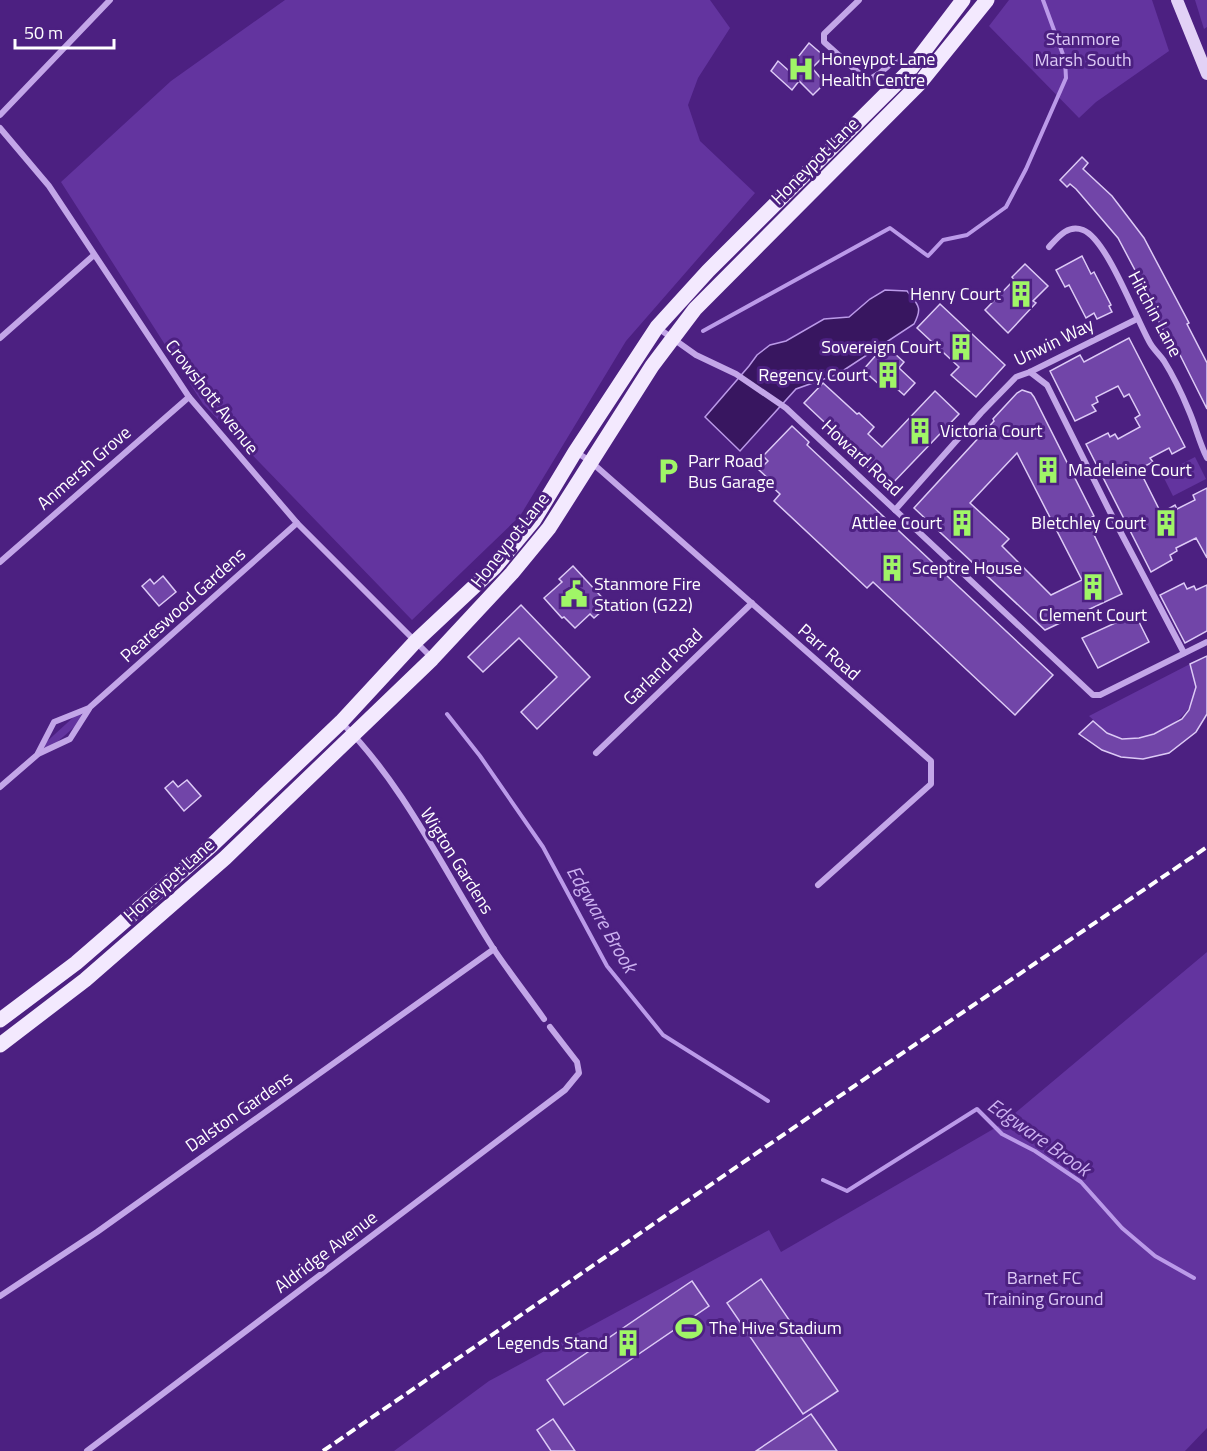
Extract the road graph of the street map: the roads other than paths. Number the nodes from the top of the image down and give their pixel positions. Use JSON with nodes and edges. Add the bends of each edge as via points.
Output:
{"nodes":[{"id":1,"x":110,"y":0,"type":"edge"},
{"id":2,"x":859,"y":0,"type":"edge"},
{"id":3,"x":963,"y":0,"type":"edge"},
{"id":4,"x":987,"y":0,"type":"edge"},
{"id":5,"x":1177,"y":0,"type":"edge"},
{"id":6,"x":895,"y":60,"type":"dead end"},
{"id":7,"x":1207,"y":74,"type":"edge"},
{"id":8,"x":0,"y":115,"type":"edge"},
{"id":9,"x":0,"y":128,"type":"edge"},
{"id":10,"x":1049,"y":247,"type":"dead end"},
{"id":11,"x":94,"y":255,"type":"junction"},
{"id":12,"x":1137,"y":319,"type":"junction"},
{"id":13,"x":657,"y":327,"type":"junction"},
{"id":14,"x":0,"y":338,"type":"edge"},
{"id":15,"x":672,"y":338,"type":"junction"},
{"id":16,"x":1030,"y":372,"type":"junction"},
{"id":17,"x":189,"y":397,"type":"junction"},
{"id":18,"x":575,"y":452,"type":"junction"},
{"id":19,"x":1207,"y":458,"type":"edge"},
{"id":20,"x":590,"y":461,"type":"junction"},
{"id":21,"x":895,"y":510,"type":"junction"},
{"id":22,"x":297,"y":523,"type":"junction"},
{"id":23,"x":0,"y":562,"type":"edge"},
{"id":24,"x":752,"y":603,"type":"junction"},
{"id":25,"x":415,"y":642,"type":"junction"},
{"id":26,"x":1207,"y":642,"type":"edge"},
{"id":27,"x":1184,"y":653,"type":"junction"},
{"id":28,"x":432,"y":658,"type":"junction"},
{"id":29,"x":89,"y":708,"type":"junction"},
{"id":30,"x":341,"y":722,"type":"junction"},
{"id":31,"x":354,"y":735,"type":"junction"},
{"id":32,"x":596,"y":753,"type":"dead end"},
{"id":33,"x":37,"y":755,"type":"junction"},
{"id":34,"x":0,"y":787,"type":"edge"},
{"id":35,"x":818,"y":885,"type":"dead end"},
{"id":36,"x":494,"y":949,"type":"junction"},
{"id":37,"x":544,"y":1019,"type":"dead end"},
{"id":38,"x":0,"y":1020,"type":"edge"},
{"id":39,"x":550,"y":1027,"type":"dead end"},
{"id":40,"x":0,"y":1045,"type":"edge"},
{"id":41,"x":0,"y":1296,"type":"edge"},
{"id":42,"x":87,"y":1451,"type":"edge"}],
"edges":[{"from":1,"to":8,"type":"street"},
{"from":2,"to":6,"type":"street","via":[[824,34],[824,42],[870,79]]},
{"from":3,"to":13,"type":"main road","name":"Honeypot Lane","via":[[909,71]]},
{"from":4,"to":15,"type":"main road","name":"Honeypot Lane","via":[[919,84],[695,309]]},
{"from":5,"to":7,"type":"main road"},
{"from":9,"to":11,"type":"street","name":"Crowshott Avenue","via":[[49,186]]},
{"from":10,"to":12,"type":"street","name":"Hitchin Lane","via":[[1062,232],[1085,230],[1101,247],[1122,282]]},
{"from":11,"to":14,"type":"street"},
{"from":11,"to":17,"type":"street","name":"Crowshott Avenue"},
{"from":12,"to":16,"type":"street","name":"Unwin Way"},
{"from":12,"to":19,"type":"street","name":"Hitchin Lane","via":[[1190,412]]},
{"from":13,"to":15,"type":"street","name":"Howard Road"},
{"from":13,"to":18,"type":"main road","name":"Honeypot Lane"},
{"from":15,"to":20,"type":"main road","name":"Honeypot Lane"},
{"from":15,"to":21,"type":"street","name":"Howard Road","via":[[786,408]]},
{"from":16,"to":21,"type":"street","name":"Unwin Way","via":[[1016,377]]},
{"from":16,"to":27,"type":"street","via":[[1047,385]]},
{"from":17,"to":22,"type":"street","name":"Crowshott Avenue"},
{"from":17,"to":23,"type":"street","name":"Anmersh Grove"},
{"from":18,"to":20,"type":"street","name":"Parr Road"},
{"from":18,"to":25,"type":"main road","name":"Honeypot Lane","via":[[534,520],[495,567]]},
{"from":20,"to":24,"type":"street","name":"Parr Road"},
{"from":20,"to":28,"type":"main road","name":"Honeypot Lane","via":[[549,528]]},
{"from":21,"to":27,"type":"street","name":"Howard Road","via":[[1093,695]]},
{"from":22,"to":25,"type":"street","name":"Crowshott Avenue"},
{"from":22,"to":29,"type":"street","name":"Peareswood Gardens"},
{"from":24,"to":32,"type":"street","name":"Garland Road"},
{"from":24,"to":35,"type":"street","name":"Parr Road","via":[[931,761],[931,784]]},
{"from":25,"to":28,"type":"street","name":"Crowshott Avenue"},
{"from":25,"to":30,"type":"main road","name":"Honeypot Lane"},
{"from":26,"to":27,"type":"street","name":"Howard Road"},
{"from":28,"to":31,"type":"main road","name":"Honeypot Lane"},
{"from":29,"to":33,"type":"street","name":"Peareswood Gardens","via":[[70,739]]},
{"from":29,"to":33,"type":"street","name":"Peareswood Gardens","via":[[54,722]]},
{"from":30,"to":31,"type":"street","name":"Wigton Gardens"},
{"from":30,"to":38,"type":"main road","name":"Honeypot Lane","via":[[211,846],[76,963]]},
{"from":31,"to":36,"type":"street","name":"Wigton Gardens","via":[[389,779]]},
{"from":31,"to":40,"type":"main road","name":"Honeypot Lane","via":[[225,858],[85,980]]},
{"from":33,"to":34,"type":"street","name":"Peareswood Gardens"},
{"from":36,"to":37,"type":"street","name":"Wigton Gardens"},
{"from":36,"to":41,"type":"street","name":"Dalston Gardens","via":[[97,1232]]},
{"from":39,"to":42,"type":"street","name":"Aldridge Avenue","via":[[577,1062],[579,1073],[565,1090]]}]}
